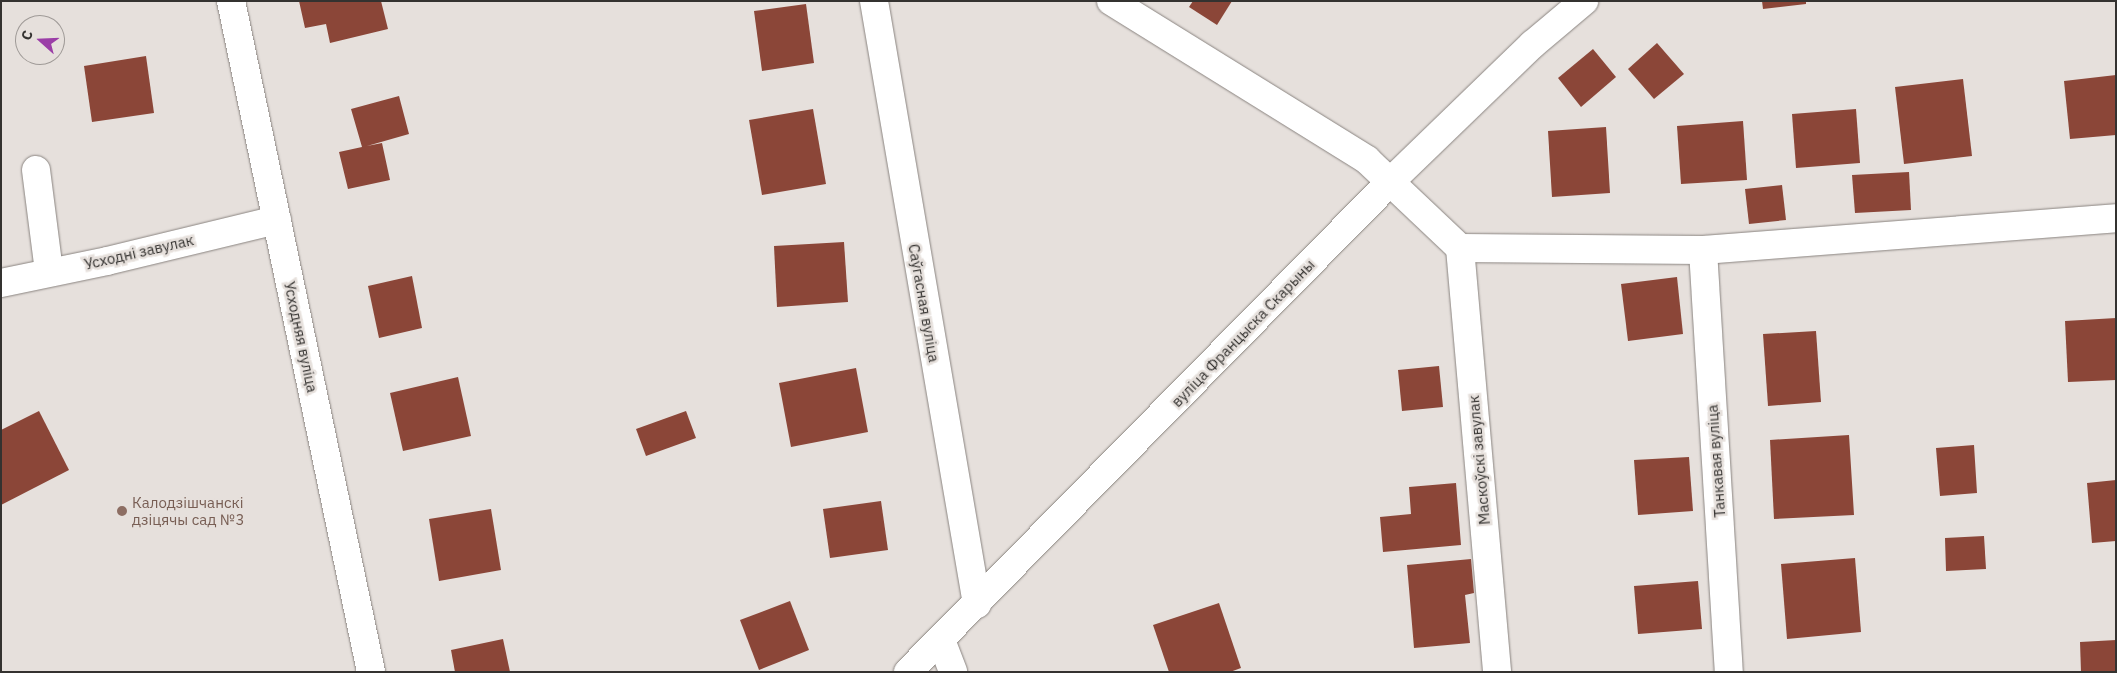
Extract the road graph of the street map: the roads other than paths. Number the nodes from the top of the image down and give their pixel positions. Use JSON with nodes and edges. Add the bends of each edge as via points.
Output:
{"nodes":[{"id":1,"x":231,"y":1,"type":"edge"},
{"id":2,"x":874,"y":1,"type":"edge"},
{"id":3,"x":1111,"y":1,"type":"edge"},
{"id":4,"x":1584,"y":1,"type":"edge"},
{"id":5,"x":36,"y":170,"type":"dead end"},
{"id":6,"x":1391,"y":182,"type":"junction"},
{"id":7,"x":2116,"y":218,"type":"edge"},
{"id":8,"x":277,"y":220,"type":"junction"},
{"id":9,"x":1460,"y":248,"type":"junction"},
{"id":10,"x":1703,"y":250,"type":"junction"},
{"id":11,"x":49,"y":272,"type":"junction"},
{"id":12,"x":1,"y":283,"type":"edge"},
{"id":13,"x":977,"y":604,"type":"junction"},
{"id":14,"x":940,"y":640,"type":"junction"},
{"id":15,"x":371,"y":672,"type":"edge"},
{"id":16,"x":908,"y":672,"type":"edge"},
{"id":17,"x":953,"y":672,"type":"edge"},
{"id":18,"x":1497,"y":672,"type":"edge"},
{"id":19,"x":1730,"y":672,"type":"edge"}],
"edges":[{"from":1,"to":8,"type":"street","name":"Усходняя вуліца"},
{"from":2,"to":13,"type":"street","name":"Саўгасная вуліца"},
{"from":3,"to":6,"type":"street","via":[[1367,160]]},
{"from":4,"to":6,"type":"street","name":"вуліца Францыска Скарыны","via":[[1533,44]]},
{"from":5,"to":11,"type":"street"},
{"from":6,"to":9,"type":"street"},
{"from":6,"to":13,"type":"street","name":"вуліца Францыска Скарыны"},
{"from":7,"to":10,"type":"street"},
{"from":8,"to":11,"type":"street","name":"Усходні завулак"},
{"from":8,"to":15,"type":"street","name":"Усходняя вуліца"},
{"from":9,"to":10,"type":"street"},
{"from":9,"to":18,"type":"street","name":"Маскоўскі завулак"},
{"from":10,"to":19,"type":"street","name":"Танкавая вуліца"},
{"from":11,"to":12,"type":"street","name":"Усходні завулак"},
{"from":13,"to":14,"type":"street","name":"вуліца Францыска Скарыны"},
{"from":14,"to":16,"type":"street","name":"вуліца Францыска Скарыны"},
{"from":14,"to":17,"type":"street"}]}
